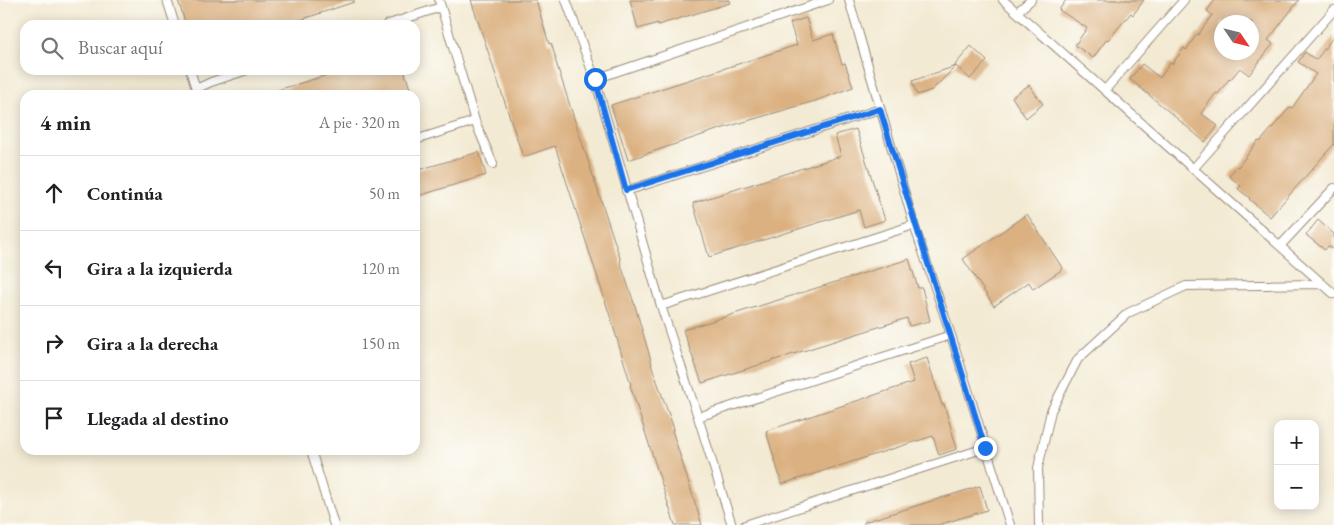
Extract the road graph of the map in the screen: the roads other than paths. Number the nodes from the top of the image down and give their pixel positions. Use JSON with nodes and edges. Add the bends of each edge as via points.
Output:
{"nodes":[{"id":1,"x":167,"y":0,"type":"edge"},
{"id":2,"x":566,"y":0,"type":"edge"},
{"id":3,"x":828,"y":0,"type":"edge"},
{"id":4,"x":849,"y":0,"type":"edge"},
{"id":5,"x":1003,"y":0,"type":"edge"},
{"id":6,"x":1031,"y":0,"type":"edge"},
{"id":7,"x":1184,"y":0,"type":"edge"},
{"id":8,"x":440,"y":4,"type":"edge"},
{"id":9,"x":1334,"y":10,"type":"edge"},
{"id":10,"x":1017,"y":12,"type":"junction"},
{"id":11,"x":173,"y":20,"type":"edge"},
{"id":12,"x":399,"y":20,"type":"edge"},
{"id":13,"x":192,"y":75,"type":"edge"},
{"id":14,"x":232,"y":75,"type":"edge"},
{"id":15,"x":595,"y":79,"type":"junction"},
{"id":16,"x":196,"y":90,"type":"edge"},
{"id":17,"x":200,"y":90,"type":"edge"},
{"id":18,"x":1105,"y":90,"type":"junction"},
{"id":19,"x":880,"y":109,"type":"junction"},
{"id":20,"x":475,"y":121,"type":"junction"},
{"id":21,"x":420,"y":138,"type":"edge"},
{"id":22,"x":492,"y":164,"type":"dead end"},
{"id":23,"x":1193,"y":169,"type":"junction"},
{"id":24,"x":1334,"y":188,"type":"edge"},
{"id":25,"x":626,"y":190,"type":"junction"},
{"id":26,"x":914,"y":224,"type":"junction"},
{"id":27,"x":1280,"y":246,"type":"junction"},
{"id":28,"x":1323,"y":284,"type":"junction"},
{"id":29,"x":1334,"y":294,"type":"edge"},
{"id":30,"x":661,"y":306,"type":"junction"},
{"id":31,"x":951,"y":335,"type":"junction"},
{"id":32,"x":698,"y":416,"type":"junction"},
{"id":33,"x":985,"y":448,"type":"junction"},
{"id":34,"x":312,"y":455,"type":"edge"},
{"id":35,"x":334,"y":525,"type":"edge"},
{"id":36,"x":732,"y":525,"type":"edge"},
{"id":37,"x":745,"y":525,"type":"edge"},
{"id":38,"x":1010,"y":525,"type":"edge"},
{"id":39,"x":1039,"y":525,"type":"edge"}],
"edges":[{"from":1,"to":11,"type":"lane"},
{"from":2,"to":15,"type":"lane"},
{"from":3,"to":15,"type":"lane"},
{"from":4,"to":19,"type":"lane"},
{"from":5,"to":10,"type":"lane"},
{"from":6,"to":10,"type":"lane"},
{"from":7,"to":18,"type":"lane"},
{"from":8,"to":12,"type":"lane"},
{"from":8,"to":20,"type":"lane"},
{"from":9,"to":23,"type":"lane"},
{"from":10,"to":18,"type":"lane"},
{"from":13,"to":16,"type":"lane"},
{"from":14,"to":17,"type":"lane","via":[[211,82]]},
{"from":15,"to":25,"type":"lane"},
{"from":18,"to":23,"type":"lane"},
{"from":19,"to":25,"type":"lane"},
{"from":19,"to":26,"type":"lane"},
{"from":20,"to":21,"type":"lane"},
{"from":20,"to":22,"type":"lane"},
{"from":23,"to":27,"type":"lane"},
{"from":24,"to":27,"type":"lane"},
{"from":25,"to":30,"type":"lane"},
{"from":26,"to":30,"type":"lane"},
{"from":26,"to":31,"type":"lane"},
{"from":27,"to":28,"type":"lane"},
{"from":28,"to":29,"type":"lane"},
{"from":28,"to":39,"type":"lane","via":[[1186,286],[1128,313],[1078,359],[1051,411],[1038,468]]},
{"from":30,"to":32,"type":"lane"},
{"from":31,"to":32,"type":"lane"},
{"from":31,"to":33,"type":"lane"},
{"from":32,"to":36,"type":"lane"},
{"from":33,"to":37,"type":"lane"},
{"from":33,"to":38,"type":"lane"},
{"from":34,"to":35,"type":"lane"}]}
